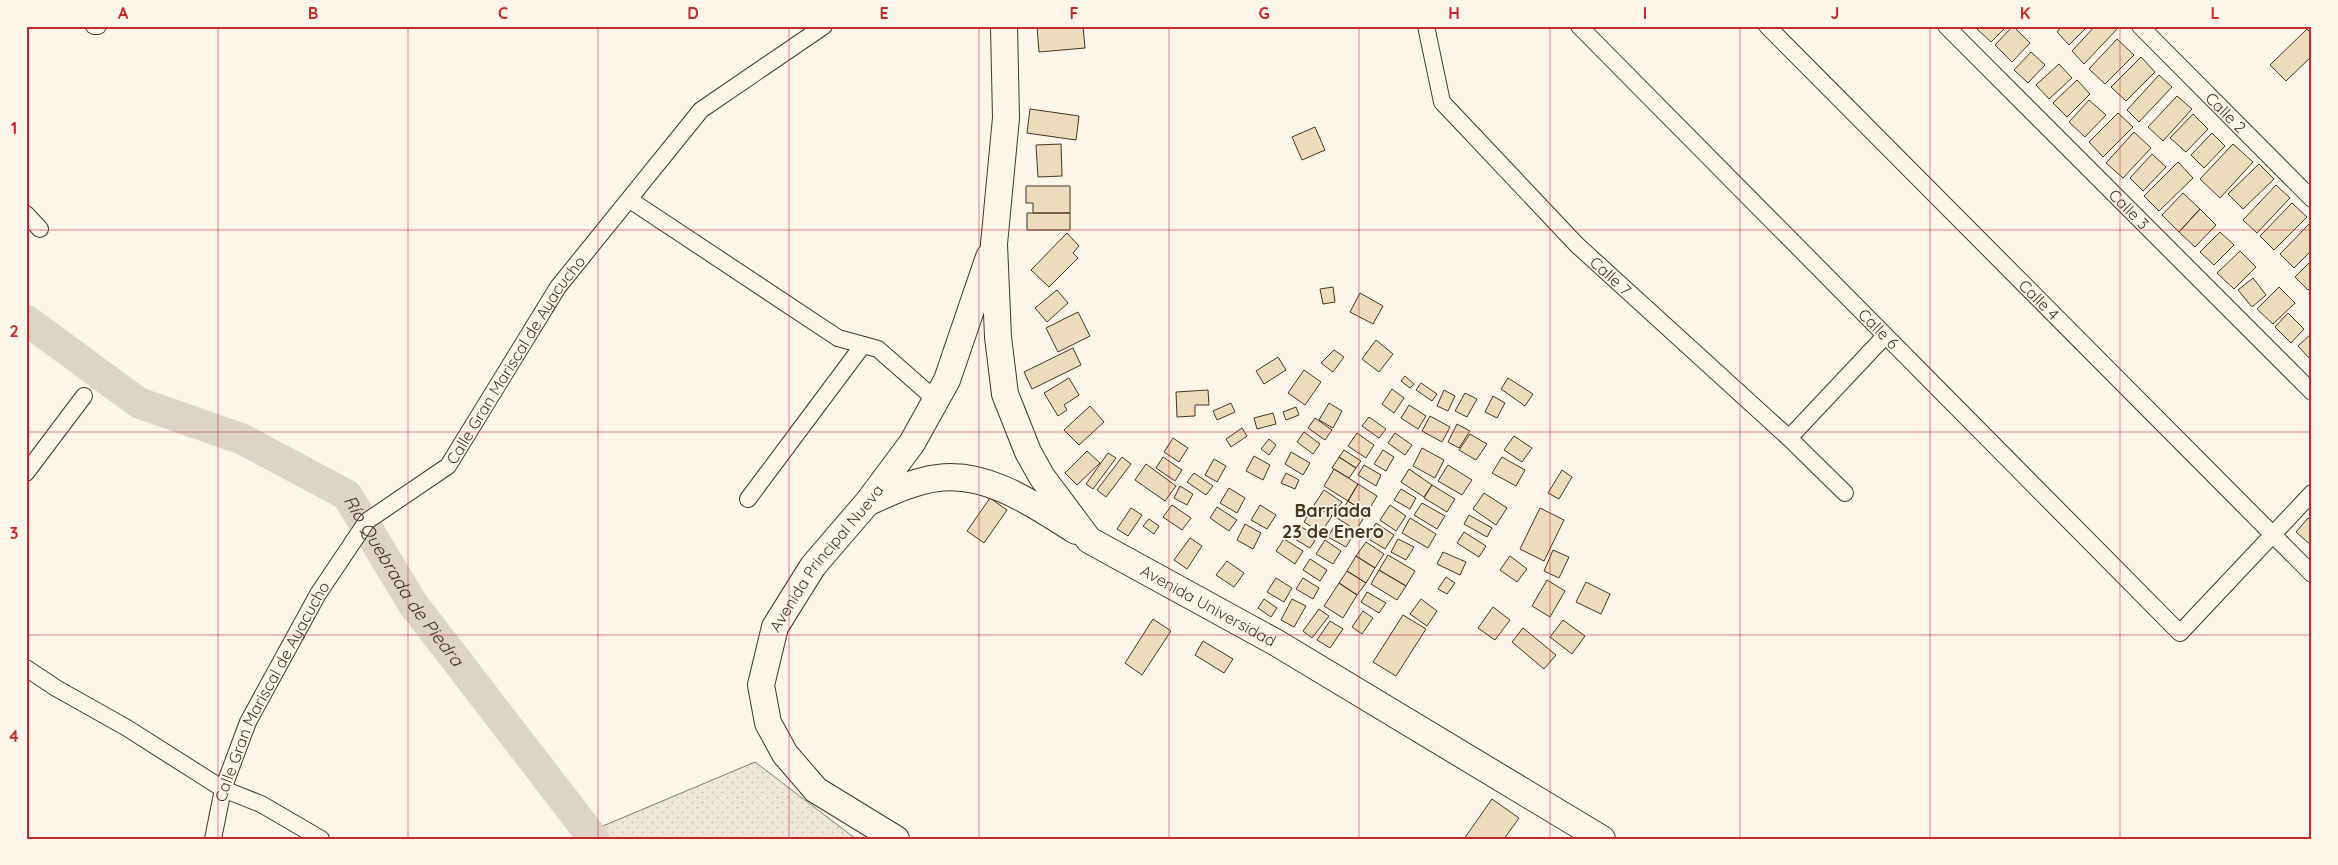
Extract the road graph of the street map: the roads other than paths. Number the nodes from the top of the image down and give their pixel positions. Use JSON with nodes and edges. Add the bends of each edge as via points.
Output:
{"nodes":[{"id":1,"x":824,"y":26,"type":"edge"},
{"id":2,"x":1004,"y":26,"type":"edge"},
{"id":3,"x":1426,"y":26,"type":"edge"},
{"id":4,"x":1579,"y":26,"type":"edge"},
{"id":5,"x":1767,"y":26,"type":"edge"},
{"id":6,"x":1946,"y":26,"type":"edge"},
{"id":7,"x":2140,"y":26,"type":"edge"},
{"id":8,"x":2312,"y":199,"type":"edge"},
{"id":9,"x":630,"y":200,"type":"junction"},
{"id":10,"x":26,"y":214,"type":"edge"},
{"id":11,"x":40,"y":229,"type":"dead end"},
{"id":12,"x":994,"y":244,"type":"junction"},
{"id":13,"x":1885,"y":336,"type":"junction"},
{"id":14,"x":863,"y":345,"type":"junction"},
{"id":15,"x":2312,"y":392,"type":"edge"},
{"id":16,"x":84,"y":396,"type":"dead end"},
{"id":17,"x":936,"y":400,"type":"junction"},
{"id":18,"x":1789,"y":438,"type":"junction"},
{"id":19,"x":26,"y":473,"type":"edge"},
{"id":20,"x":1845,"y":493,"type":"dead end"},
{"id":21,"x":2312,"y":493,"type":"edge"},
{"id":22,"x":748,"y":499,"type":"dead end"},
{"id":23,"x":868,"y":502,"type":"junction"},
{"id":24,"x":2272,"y":534,"type":"junction"},
{"id":25,"x":1090,"y":540,"type":"junction"},
{"id":26,"x":2312,"y":574,"type":"edge"},
{"id":27,"x":26,"y":668,"type":"edge"},
{"id":28,"x":223,"y":789,"type":"junction"},
{"id":29,"x":213,"y":839,"type":"edge"},
{"id":30,"x":321,"y":839,"type":"edge"},
{"id":31,"x":896,"y":839,"type":"edge"},
{"id":32,"x":1602,"y":839,"type":"edge"}],
"edges":[{"from":1,"to":9,"type":"street","name":"Calle Gran Mariscal de Ayacucho","via":[[701,110]]},
{"from":2,"to":12,"type":"highway","via":[[1006,118]]},
{"from":3,"to":18,"type":"street","name":"Calle 7","via":[[1442,102],[1577,245]]},
{"from":4,"to":13,"type":"street","name":"Calle 6"},
{"from":5,"to":24,"type":"street","name":"Calle 4"},
{"from":6,"to":15,"type":"street","name":"Calle 3"},
{"from":7,"to":8,"type":"street","name":"Calle 2"},
{"from":9,"to":14,"type":"street","via":[[838,338]]},
{"from":9,"to":28,"type":"street","name":"Calle Gran Mariscal de Ayacucho","via":[[558,287],[448,466],[367,521],[318,594],[252,714]]},
{"from":10,"to":11,"type":"street"},
{"from":12,"to":17,"type":"highway","name":"Avenida Principal Nueva","via":[[947,380]]},
{"from":12,"to":25,"type":"highway","name":"Avenida Universidad","via":[[998,336],[1005,394],[1042,478]]},
{"from":13,"to":18,"type":"street"},
{"from":13,"to":24,"type":"street","name":"Calle 6","via":[[2180,633]]},
{"from":14,"to":17,"type":"street","via":[[878,350]]},
{"from":14,"to":22,"type":"street"},
{"from":16,"to":19,"type":"street"},
{"from":17,"to":23,"type":"highway","name":"Avenida Principal Nueva","via":[[912,442]]},
{"from":18,"to":20,"type":"street","name":"Calle 7"},
{"from":21,"to":24,"type":"street"},
{"from":23,"to":25,"type":"highway","via":[[906,486],[939,478],[962,478],[1010,492]]},
{"from":23,"to":31,"type":"highway","name":"Avenida Principal Nueva","via":[[813,566],[775,627],[761,685],[768,723],[785,754],[816,790]]},
{"from":24,"to":26,"type":"street","name":"Calle 4"},
{"from":25,"to":32,"type":"highway","name":"Avenida Universidad","via":[[1275,642]]},
{"from":27,"to":28,"type":"street"},
{"from":28,"to":29,"type":"street","name":"Calle Gran Mariscal de Ayacucho"},
{"from":28,"to":30,"type":"street","via":[[261,804]]}]}
